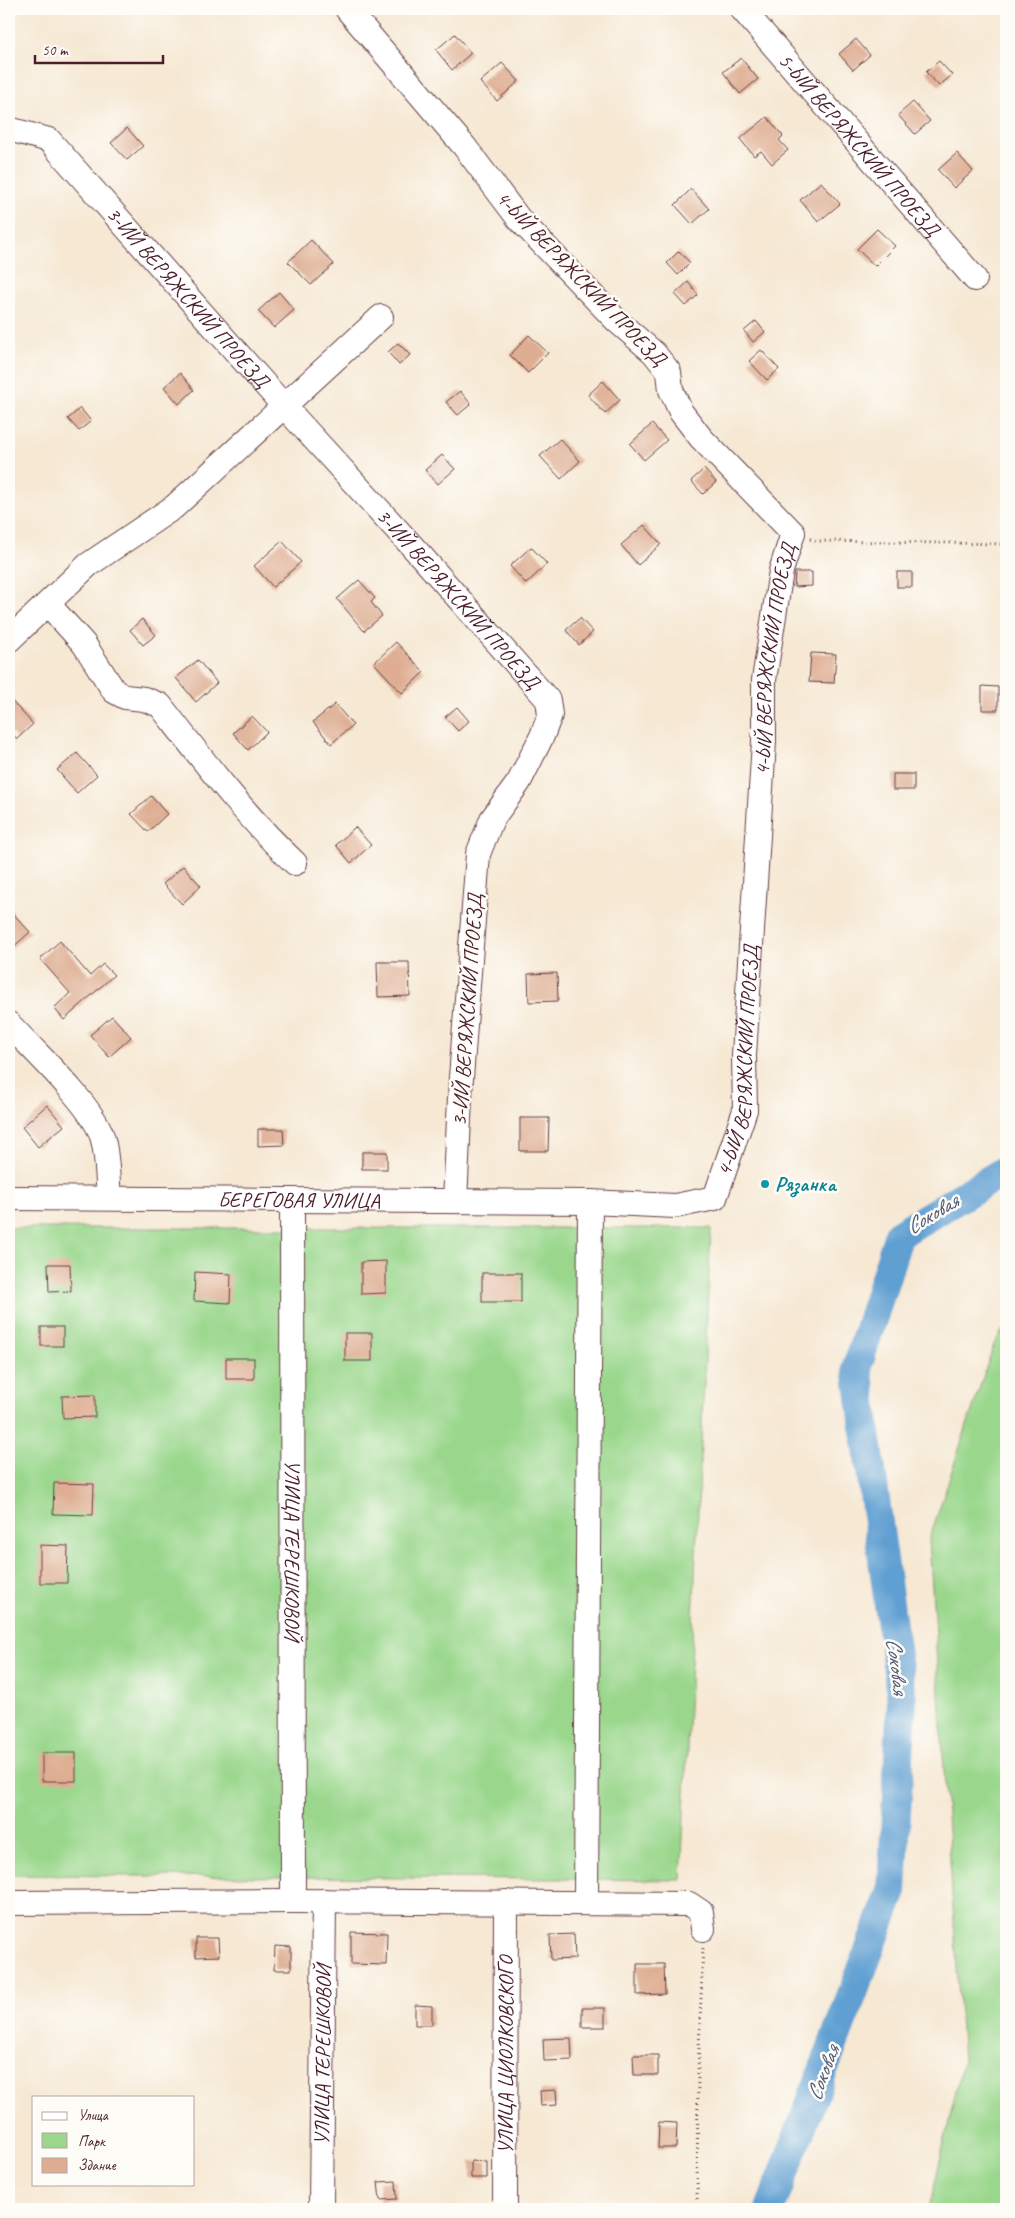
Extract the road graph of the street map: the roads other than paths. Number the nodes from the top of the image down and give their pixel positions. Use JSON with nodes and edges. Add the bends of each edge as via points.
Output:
{"nodes":[{"id":1,"x":348,"y":9,"type":"edge"},
{"id":2,"x":742,"y":9,"type":"edge"},
{"id":3,"x":9,"y":129,"type":"edge"},
{"id":4,"x":975,"y":279,"type":"dead end"},
{"id":5,"x":381,"y":317,"type":"dead end"},
{"id":6,"x":283,"y":405,"type":"junction"},
{"id":7,"x":48,"y":604,"type":"junction"},
{"id":8,"x":9,"y":640,"type":"edge"},
{"id":9,"x":294,"y":863,"type":"dead end"},
{"id":10,"x":9,"y":1024,"type":"edge"},
{"id":11,"x":109,"y":1197,"type":"junction"},
{"id":12,"x":9,"y":1198,"type":"edge"},
{"id":13,"x":292,"y":1200,"type":"junction"},
{"id":14,"x":455,"y":1201,"type":"junction"},
{"id":15,"x":590,"y":1202,"type":"junction"},
{"id":16,"x":293,"y":1901,"type":"junction"},
{"id":17,"x":324,"y":1902,"type":"junction"},
{"id":18,"x":506,"y":1902,"type":"junction"},
{"id":19,"x":586,"y":1902,"type":"junction"},
{"id":20,"x":9,"y":1903,"type":"edge"},
{"id":21,"x":703,"y":1929,"type":"road end"},
{"id":22,"x":321,"y":2209,"type":"edge"},
{"id":23,"x":505,"y":2209,"type":"edge"}],
"edges":[{"from":1,"to":15,"type":"street","name":"4-ЫЙ ВЕРЯЖСКИЙ ПРОЕЗД","via":[[464,146],[519,219],[616,321],[654,353],[669,372],[671,390],[681,412],[696,432],[793,533],[781,571],[764,680],[763,752],[744,1055],[745,1110],[715,1198],[675,1206]]},
{"from":2,"to":4,"type":"street","name":"5-ЫЙ ВЕРЯЖСКИЙ ПРОЕЗД"},
{"from":3,"to":6,"type":"street","name":"3-ИЙ ВЕРЯЖСКИЙ ПРОЕЗД","via":[[49,140]]},
{"from":5,"to":6,"type":"street"},
{"from":6,"to":7,"type":"street","via":[[174,507],[88,565]]},
{"from":6,"to":14,"type":"street","name":"3-ИЙ ВЕРЯЖСКИЙ ПРОЕЗД","via":[[548,700],[550,715],[542,736],[519,782],[492,819],[478,854],[461,1068]]},
{"from":7,"to":8,"type":"street"},
{"from":7,"to":9,"type":"street","via":[[84,644],[114,691],[125,697],[160,705],[225,789]]},
{"from":10,"to":11,"type":"street","via":[[87,1110],[101,1134]]},
{"from":11,"to":12,"type":"street","name":"БЕРЕГОВАЯ УЛИЦА"},
{"from":11,"to":13,"type":"street","name":"БЕРЕГОВАЯ УЛИЦА"},
{"from":13,"to":14,"type":"street","name":"БЕРЕГОВАЯ УЛИЦА"},
{"from":13,"to":16,"type":"street","name":"УЛИЦА ТЕРЕШКОВОЙ"},
{"from":14,"to":15,"type":"street","name":"БЕРЕГОВАЯ УЛИЦА"},
{"from":15,"to":19,"type":"street"},
{"from":16,"to":17,"type":"street"},
{"from":16,"to":20,"type":"street"},
{"from":17,"to":18,"type":"street"},
{"from":17,"to":22,"type":"street","name":"УЛИЦА ТЕРЕШКОВОЙ"},
{"from":18,"to":19,"type":"street"},
{"from":18,"to":23,"type":"street","name":"УЛИЦА ЦИОЛКОВСКОГО"},
{"from":19,"to":21,"type":"street","via":[[689,1904],[701,1912]]}]}
